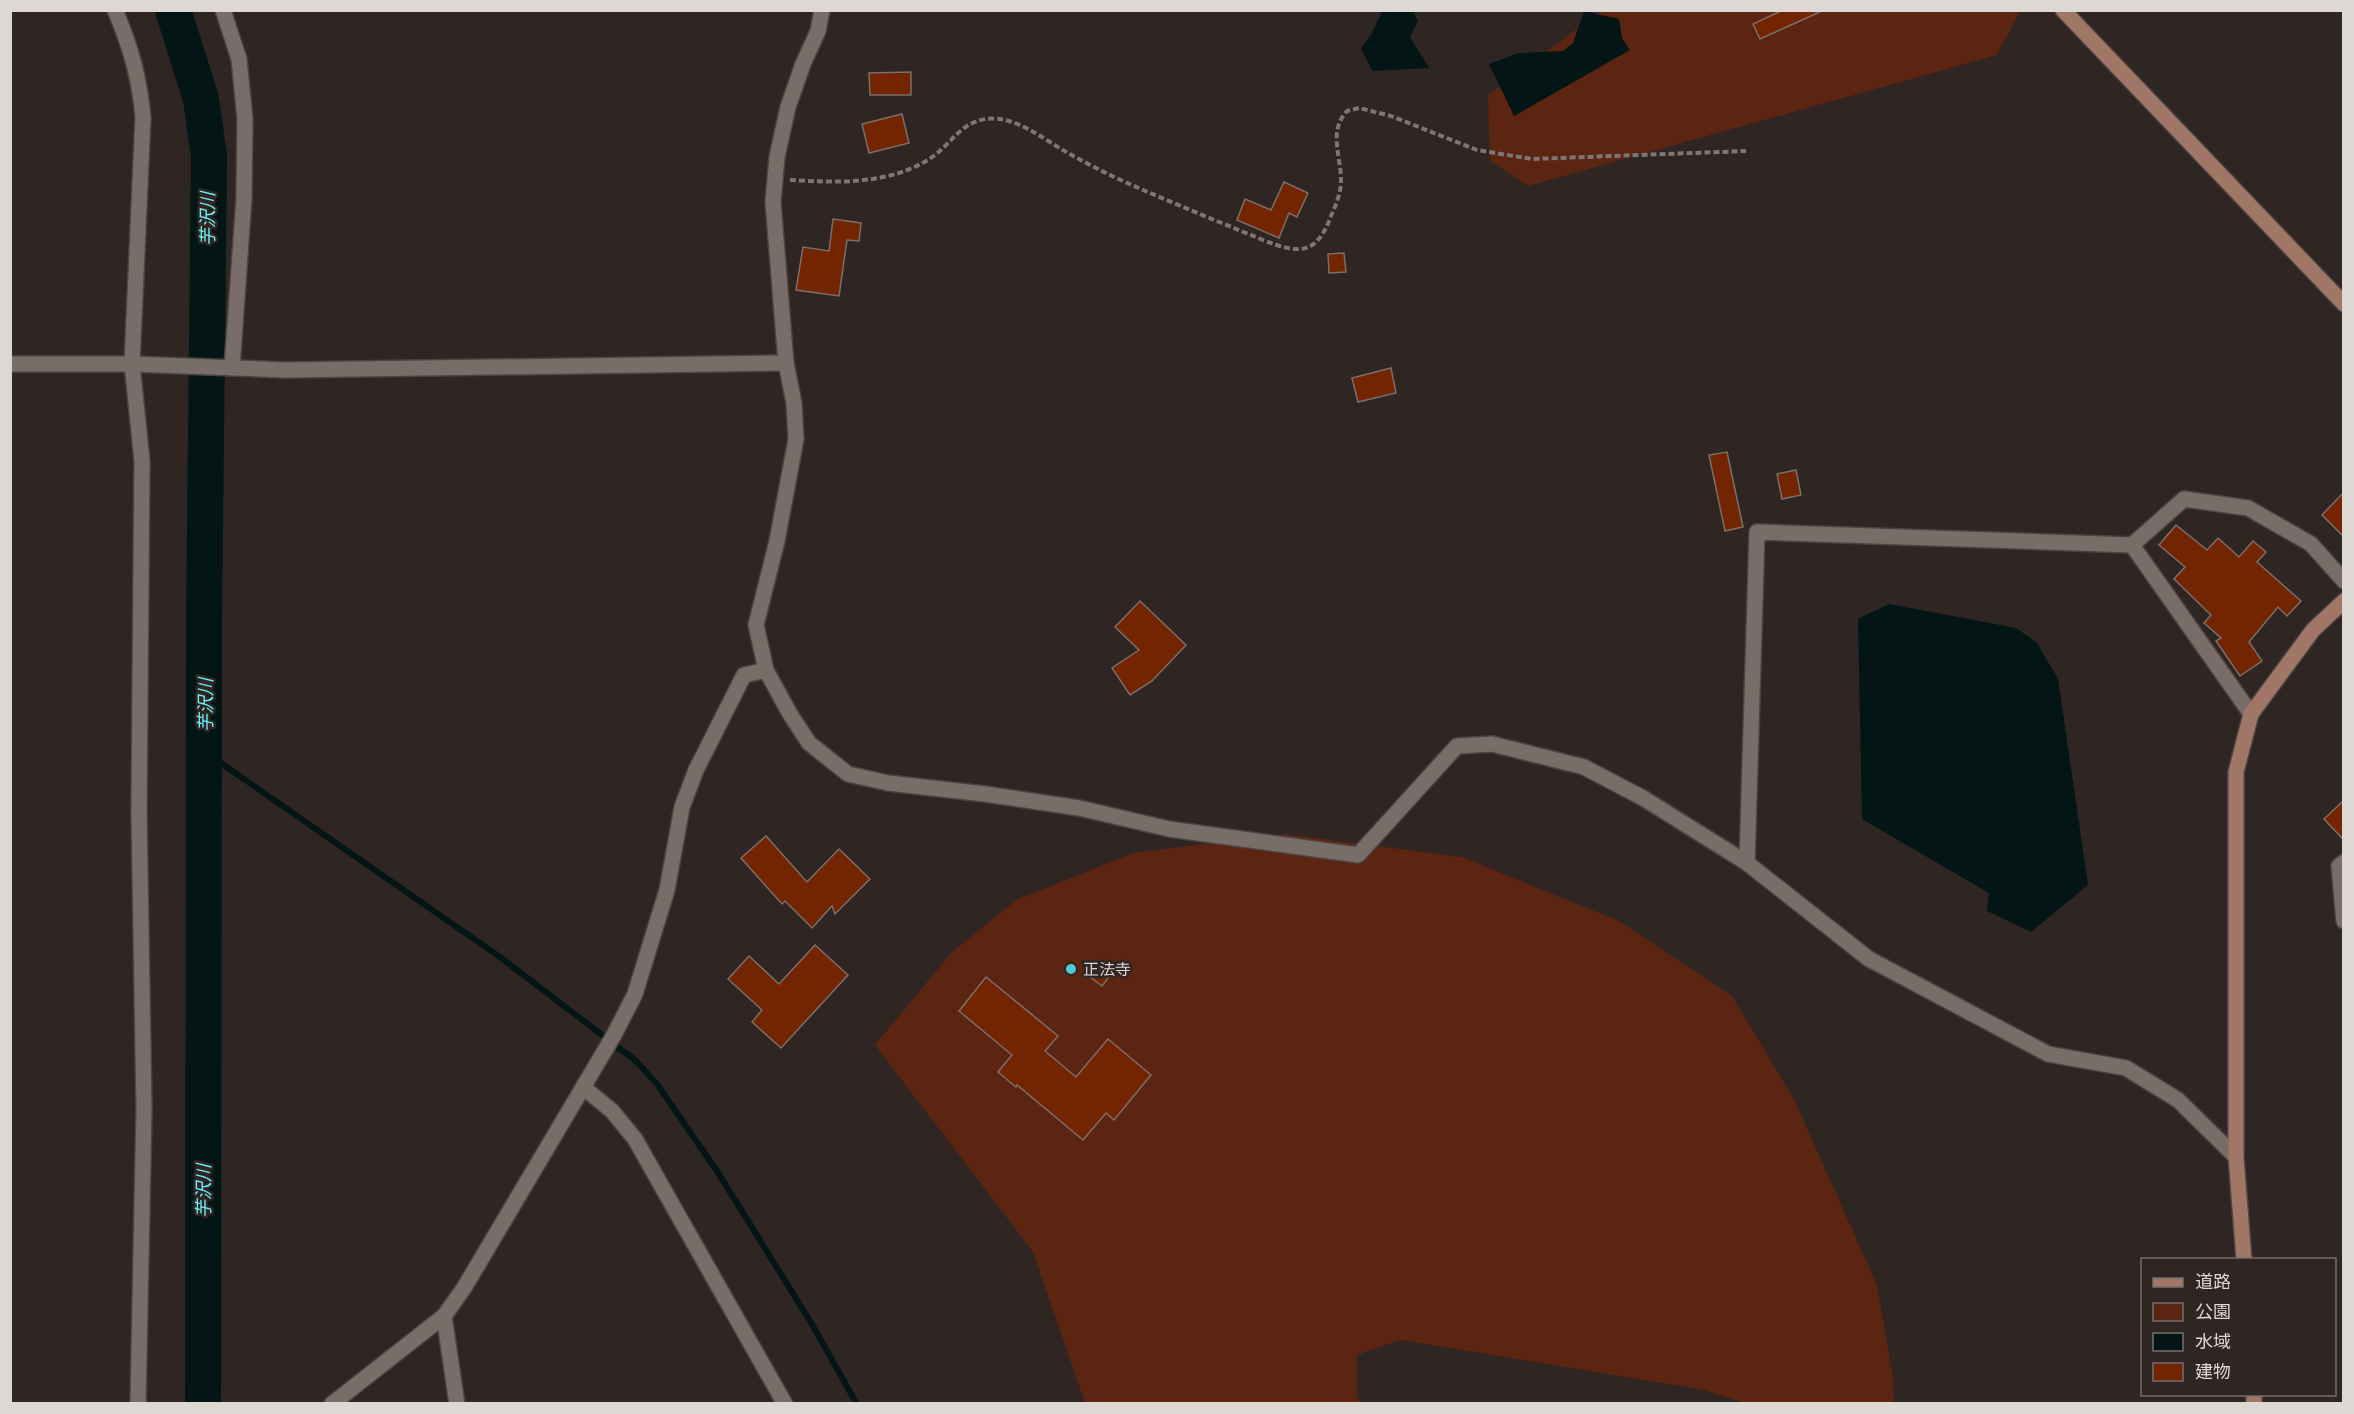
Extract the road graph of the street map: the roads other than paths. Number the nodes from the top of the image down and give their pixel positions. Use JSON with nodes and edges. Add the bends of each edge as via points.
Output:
{"nodes":[{"id":1,"x":115,"y":10,"type":"edge"},
{"id":2,"x":224,"y":10,"type":"edge"},
{"id":3,"x":822,"y":10,"type":"edge"},
{"id":4,"x":2063,"y":10,"type":"edge"},
{"id":5,"x":2343,"y":304,"type":"edge"},
{"id":6,"x":786,"y":363,"type":"junction"},
{"id":7,"x":10,"y":364,"type":"edge"},
{"id":8,"x":132,"y":364,"type":"junction"},
{"id":9,"x":225,"y":368,"type":"junction"},
{"id":10,"x":2132,"y":545,"type":"junction"},
{"id":11,"x":2343,"y":581,"type":"edge"},
{"id":12,"x":2343,"y":601,"type":"edge"},
{"id":13,"x":766,"y":670,"type":"junction"},
{"id":14,"x":2251,"y":714,"type":"junction"},
{"id":15,"x":2343,"y":862,"type":"edge"},
{"id":16,"x":1747,"y":863,"type":"junction"},
{"id":17,"x":2343,"y":921,"type":"edge"},
{"id":18,"x":584,"y":1084,"type":"junction"},
{"id":19,"x":2236,"y":1157,"type":"junction"},
{"id":20,"x":2244,"y":1258,"type":"edge"},
{"id":21,"x":444,"y":1316,"type":"junction"},
{"id":22,"x":138,"y":1404,"type":"edge"},
{"id":23,"x":332,"y":1404,"type":"edge"},
{"id":24,"x":457,"y":1404,"type":"edge"},
{"id":25,"x":785,"y":1404,"type":"edge"}],
"edges":[{"from":1,"to":8,"type":"street","via":[[139,78],[143,117]]},
{"from":2,"to":9,"type":"street","via":[[239,59],[244,119],[244,198]]},
{"from":3,"to":6,"type":"street","via":[[818,31],[788,107],[777,157],[773,212]]},
{"from":4,"to":5,"type":"street"},
{"from":6,"to":9,"type":"street"},
{"from":6,"to":13,"type":"street","via":[[796,439],[756,625]]},
{"from":7,"to":8,"type":"street"},
{"from":8,"to":9,"type":"street"},
{"from":8,"to":22,"type":"street","via":[[142,461],[140,810],[144,1109]]},
{"from":10,"to":11,"type":"street","via":[[2184,500],[2248,508],[2311,544]]},
{"from":10,"to":14,"type":"street"},
{"from":10,"to":16,"type":"street","via":[[1757,532]]},
{"from":12,"to":14,"type":"street","via":[[2313,630]]},
{"from":13,"to":16,"type":"street","via":[[809,743],[848,774],[888,783],[997,795],[1079,808],[1169,829],[1358,855],[1457,746],[1492,744],[1584,766]]},
{"from":13,"to":18,"type":"street","via":[[744,675],[696,770],[682,807],[667,890],[635,994]]},
{"from":14,"to":19,"type":"street","via":[[2236,772]]},
{"from":15,"to":17,"type":"street","via":[[2339,866]]},
{"from":16,"to":19,"type":"street","via":[[1869,959],[2048,1054],[2126,1068],[2178,1100]]},
{"from":18,"to":21,"type":"street"},
{"from":18,"to":25,"type":"street","via":[[635,1139]]},
{"from":19,"to":20,"type":"street"},
{"from":21,"to":23,"type":"street"},
{"from":21,"to":24,"type":"street"}]}
